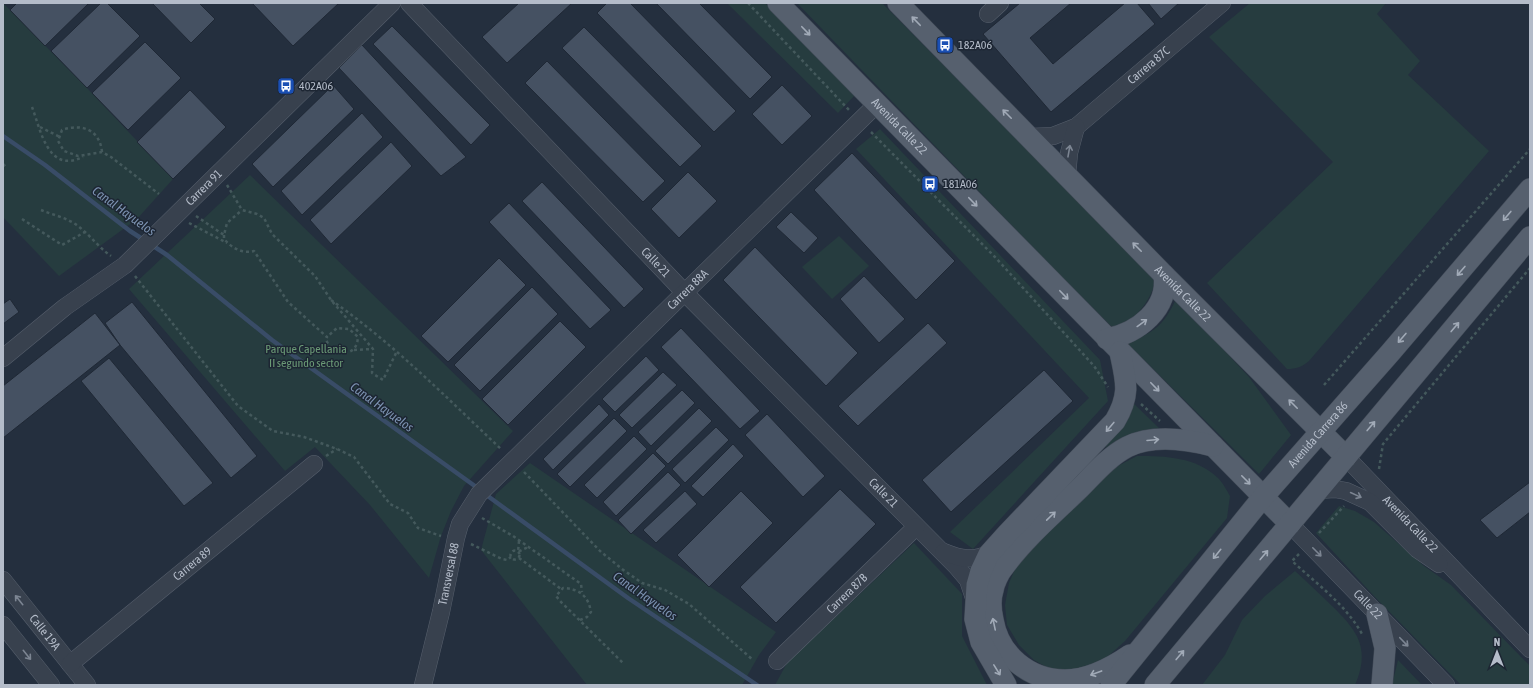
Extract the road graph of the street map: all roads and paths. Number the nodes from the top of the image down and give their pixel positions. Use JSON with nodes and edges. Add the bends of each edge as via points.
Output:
{"nodes":[{"id":1,"x":392,"y":3,"type":"edge"},
{"id":2,"x":409,"y":3,"type":"edge"},
{"id":3,"x":748,"y":3,"type":"edge"},
{"id":4,"x":778,"y":3,"type":"edge"},
{"id":5,"x":898,"y":3,"type":"edge"},
{"id":6,"x":1222,"y":3,"type":"edge"},
{"id":7,"x":877,"y":104,"type":"junction"},
{"id":8,"x":32,"y":107,"type":"dead end"},
{"id":9,"x":860,"y":121,"type":"junction"},
{"id":10,"x":40,"y":127,"type":"junction"},
{"id":11,"x":1076,"y":127,"type":"junction"},
{"id":12,"x":60,"y":137,"type":"junction"},
{"id":13,"x":1029,"y":137,"type":"junction"},
{"id":14,"x":1530,"y":149,"type":"edge"},
{"id":15,"x":102,"y":152,"type":"junction"},
{"id":16,"x":85,"y":156,"type":"junction"},
{"id":17,"x":3,"y":164,"type":"edge"},
{"id":18,"x":6,"y":167,"type":"dead end"},
{"id":19,"x":220,"y":172,"type":"junction"},
{"id":20,"x":1067,"y":176,"type":"junction"},
{"id":21,"x":1530,"y":188,"type":"edge"},
{"id":22,"x":159,"y":194,"type":"dead end"},
{"id":23,"x":41,"y":210,"type":"dead end"},
{"id":24,"x":242,"y":210,"type":"junction"},
{"id":25,"x":176,"y":215,"type":"junction"},
{"id":26,"x":22,"y":219,"type":"dead end"},
{"id":27,"x":84,"y":232,"type":"junction"},
{"id":28,"x":224,"y":235,"type":"junction"},
{"id":29,"x":1530,"y":237,"type":"edge"},
{"id":30,"x":228,"y":243,"type":"junction"},
{"id":31,"x":125,"y":265,"type":"junction"},
{"id":32,"x":1530,"y":268,"type":"edge"},
{"id":33,"x":1164,"y":275,"type":"junction"},
{"id":34,"x":684,"y":292,"type":"junction"},
{"id":35,"x":332,"y":300,"type":"junction"},
{"id":36,"x":327,"y":337,"type":"junction"},
{"id":37,"x":1114,"y":345,"type":"junction"},
{"id":38,"x":373,"y":349,"type":"junction"},
{"id":39,"x":354,"y":350,"type":"junction"},
{"id":40,"x":397,"y":351,"type":"junction"},
{"id":41,"x":3,"y":358,"type":"edge"},
{"id":42,"x":1324,"y":385,"type":"dead end"},
{"id":43,"x":1125,"y":400,"type":"junction"},
{"id":44,"x":1321,"y":431,"type":"junction"},
{"id":45,"x":1180,"y":440,"type":"junction"},
{"id":46,"x":1213,"y":446,"type":"junction"},
{"id":47,"x":1346,"y":456,"type":"junction"},
{"id":48,"x":512,"y":460,"type":"junction"},
{"id":49,"x":314,"y":464,"type":"dead end"},
{"id":50,"x":498,"y":474,"type":"joint"},
{"id":51,"x":1370,"y":481,"type":"junction"},
{"id":52,"x":1318,"y":490,"type":"junction"},
{"id":53,"x":1356,"y":494,"type":"junction"},
{"id":54,"x":1263,"y":497,"type":"junction"},
{"id":55,"x":467,"y":512,"type":"junction"},
{"id":56,"x":1290,"y":524,"type":"junction"},
{"id":57,"x":916,"y":527,"type":"junction"},
{"id":58,"x":456,"y":538,"type":"junction"},
{"id":59,"x":519,"y":541,"type":"junction"},
{"id":60,"x":1309,"y":544,"type":"junction"},
{"id":61,"x":528,"y":547,"type":"junction"},
{"id":62,"x":942,"y":551,"type":"junction"},
{"id":63,"x":518,"y":552,"type":"junction"},
{"id":64,"x":989,"y":554,"type":"junction"},
{"id":65,"x":511,"y":558,"type":"junction"},
{"id":66,"x":519,"y":558,"type":"junction"},
{"id":67,"x":3,"y":580,"type":"edge"},
{"id":68,"x":1467,"y":583,"type":"junction"},
{"id":69,"x":561,"y":589,"type":"junction"},
{"id":70,"x":582,"y":593,"type":"junction"},
{"id":71,"x":975,"y":602,"type":"junction"},
{"id":72,"x":1377,"y":614,"type":"junction"},
{"id":73,"x":580,"y":620,"type":"junction"},
{"id":74,"x":3,"y":625,"type":"edge"},
{"id":75,"x":1364,"y":635,"type":"dead end"},
{"id":76,"x":1142,"y":647,"type":"junction"},
{"id":77,"x":1530,"y":649,"type":"edge"},
{"id":78,"x":753,"y":660,"type":"dead end"},
{"id":79,"x":777,"y":661,"type":"dead end"},
{"id":80,"x":623,"y":663,"type":"dead end"},
{"id":81,"x":70,"y":664,"type":"junction"},
{"id":82,"x":1159,"y":682,"type":"edge"},
{"id":83,"x":51,"y":685,"type":"edge"},
{"id":84,"x":87,"y":685,"type":"edge"},
{"id":85,"x":423,"y":685,"type":"edge"},
{"id":86,"x":1006,"y":685,"type":"edge"},
{"id":87,"x":1111,"y":685,"type":"edge"},
{"id":88,"x":1382,"y":685,"type":"edge"},
{"id":89,"x":1446,"y":685,"type":"edge"}],
"edges":[{"from":1,"to":19,"type":"street","name":"Carrera 91"},
{"from":2,"to":34,"type":"street","name":"Calle 21"},
{"from":3,"to":9,"type":"path"},
{"from":4,"to":7,"type":"main road","name":"Avenida Calle 22","one_way":true},
{"from":13,"to":5,"type":"main road","name":"Avenida Calle 22","one_way":true},
{"from":6,"to":11,"type":"street","name":"Carrera 87C"},
{"from":7,"to":9,"type":"street","name":"Carrera 88A"},
{"from":7,"to":37,"type":"main road","name":"Avenida Calle 22","one_way":true},
{"from":8,"to":10,"type":"path"},
{"from":9,"to":34,"type":"street","name":"Carrera 88A"},
{"from":9,"to":43,"type":"path","via":[[1000,263],[1094,366],[1112,396]]},
{"from":10,"to":12,"type":"path"},
{"from":10,"to":16,"type":"path","via":[[45,145],[55,156],[66,162],[73,162]]},
{"from":11,"to":13,"type":"street","name":"Carrera 87C","via":[[1053,136]]},
{"from":20,"to":11,"type":"street","one_way":true,"via":[[1069,153]]},
{"from":12,"to":15,"type":"path","via":[[62,130],[83,127],[101,141]]},
{"from":12,"to":16,"type":"path","via":[[58,141],[64,151]]},
{"from":13,"to":20,"type":"main road","name":"Avenida Calle 22"},
{"from":14,"to":42,"type":"path"},
{"from":15,"to":16,"type":"path"},
{"from":15,"to":22,"type":"path"},
{"from":17,"to":18,"type":"path"},
{"from":19,"to":24,"type":"path"},
{"from":19,"to":25,"type":"street","name":"Carrera 91"},
{"from":33,"to":20,"type":"main road","name":"Avenida Calle 22","one_way":true},
{"from":21,"to":44,"type":"main road","name":"Avenida Carrera 86","one_way":true},
{"from":23,"to":27,"type":"path","via":[[71,221]]},
{"from":24,"to":28,"type":"path","via":[[227,223]]},
{"from":24,"to":35,"type":"path","via":[[264,218],[272,234],[315,276]]},
{"from":25,"to":28,"type":"path"},
{"from":25,"to":30,"type":"path","via":[[195,228]]},
{"from":25,"to":31,"type":"street","name":"Carrera 91"},
{"from":26,"to":27,"type":"path","via":[[62,245]]},
{"from":27,"to":31,"type":"path","via":[[99,248]]},
{"from":28,"to":30,"type":"path"},
{"from":47,"to":29,"type":"main road","one_way":true},
{"from":30,"to":36,"type":"path","via":[[247,253],[254,251],[288,302]]},
{"from":31,"to":41,"type":"street","name":"Carrera 91","via":[[65,307]]},
{"from":31,"to":58,"type":"path","via":[[238,406],[273,431],[304,437],[354,457],[390,504],[408,513],[418,528]]},
{"from":32,"to":51,"type":"path","via":[[1382,444],[1379,471]]},
{"from":37,"to":33,"type":"main road","one_way":true,"via":[[1150,318],[1163,296]]},
{"from":44,"to":33,"type":"main road","name":"Avenida Calle 22","one_way":true},
{"from":34,"to":48,"type":"street","name":"Carrera 88A"},
{"from":34,"to":57,"type":"street","name":"Calle 21"},
{"from":35,"to":38,"type":"path"},
{"from":35,"to":40,"type":"path"},
{"from":36,"to":39,"type":"path","via":[[332,351],[340,354]]},
{"from":36,"to":39,"type":"path","via":[[337,328],[349,329],[358,337],[358,344]]},
{"from":37,"to":43,"type":"main road","via":[[1126,380]]},
{"from":37,"to":46,"type":"main road","name":"Avenida Calle 22","one_way":true},
{"from":38,"to":39,"type":"path"},
{"from":38,"to":40,"type":"path","via":[[372,373],[383,380]]},
{"from":40,"to":48,"type":"path"},
{"from":43,"to":45,"type":"path","via":[[1136,399]]},
{"from":43,"to":64,"type":"main road","one_way":true,"via":[[1115,421],[1103,435]]},
{"from":44,"to":47,"type":"main road","name":"Avenida Calle 22"},
{"from":44,"to":54,"type":"main road","name":"Avenida Carrera 86"},
{"from":45,"to":46,"type":"main road","via":[[1192,440]]},
{"from":76,"to":45,"type":"main road","one_way":true,"via":[[1110,667],[1084,678],[1047,678],[1031,672],[1014,661],[998,640],[991,610],[992,590],[1002,569],[1035,532],[1108,461],[1138,443],[1149,440]]},
{"from":46,"to":54,"type":"main road","name":"Avenida Calle 22","one_way":true},
{"from":47,"to":51,"type":"street","name":"Avenida Calle 22"},
{"from":47,"to":52,"type":"main road"},
{"from":48,"to":50,"type":"street","name":"Carrera 88A"},
{"from":48,"to":78,"type":"path","via":[[616,565],[642,583],[665,590],[689,604]]},
{"from":49,"to":81,"type":"street","name":"Carrera 89"},
{"from":50,"to":55,"type":"street","name":"Transversal 88","via":[[479,494]]},
{"from":51,"to":68,"type":"street","name":"Avenida Calle 22"},
{"from":52,"to":53,"type":"street","name":"Avenida Calle 22","via":[[1335,489]]},
{"from":52,"to":56,"type":"main road"},
{"from":53,"to":60,"type":"path"},
{"from":53,"to":68,"type":"street","name":"Avenida Calle 22","one_way":true,"via":[[1370,502],[1417,549]]},
{"from":54,"to":56,"type":"main road","name":"Avenida Calle 22"},
{"from":54,"to":76,"type":"main road","name":"Avenida Carrera 86","one_way":true},
{"from":55,"to":58,"type":"street","name":"Transversal 88"},
{"from":55,"to":59,"type":"path","via":[[483,518]]},
{"from":56,"to":60,"type":"street","name":"Calle 22"},
{"from":82,"to":56,"type":"main road","one_way":true},
{"from":57,"to":62,"type":"street","name":"Calle 21"},
{"from":57,"to":79,"type":"street","name":"Carrera 87B"},
{"from":58,"to":65,"type":"path","via":[[502,559]]},
{"from":58,"to":85,"type":"street","name":"Transversal 88"},
{"from":59,"to":61,"type":"path"},
{"from":59,"to":63,"type":"path"},
{"from":60,"to":72,"type":"street","name":"Calle 22","one_way":true},
{"from":60,"to":75,"type":"path","via":[[1292,561],[1345,610]]},
{"from":61,"to":63,"type":"path"},
{"from":61,"to":70,"type":"path","via":[[581,584]]},
{"from":62,"to":64,"type":"street","name":"Calle 21","via":[[966,559],[977,559]]},
{"from":62,"to":71,"type":"street","name":"Calle 21","via":[[968,580]]},
{"from":63,"to":65,"type":"path","via":[[512,551]]},
{"from":63,"to":66,"type":"path"},
{"from":64,"to":71,"type":"main road","via":[[977,585]]},
{"from":65,"to":66,"type":"path"},
{"from":66,"to":69,"type":"path"},
{"from":81,"to":67,"type":"street","name":"Calle 19A","one_way":true},
{"from":68,"to":77,"type":"street","name":"Avenida Calle 22"},
{"from":69,"to":70,"type":"path","via":[[572,589]]},
{"from":69,"to":73,"type":"path","via":[[556,596]]},
{"from":70,"to":73,"type":"path","via":[[589,602],[591,612]]},
{"from":71,"to":86,"type":"main road","one_way":true,"via":[[975,620],[981,642]]},
{"from":72,"to":88,"type":"main road","via":[[1384,648]]},
{"from":72,"to":89,"type":"street","name":"Calle 22","one_way":true},
{"from":73,"to":80,"type":"path"},
{"from":74,"to":83,"type":"street","one_way":true},
{"from":76,"to":87,"type":"main road","name":"Avenida Carrera 86"},
{"from":81,"to":84,"type":"street","name":"Calle 19A"}]}
